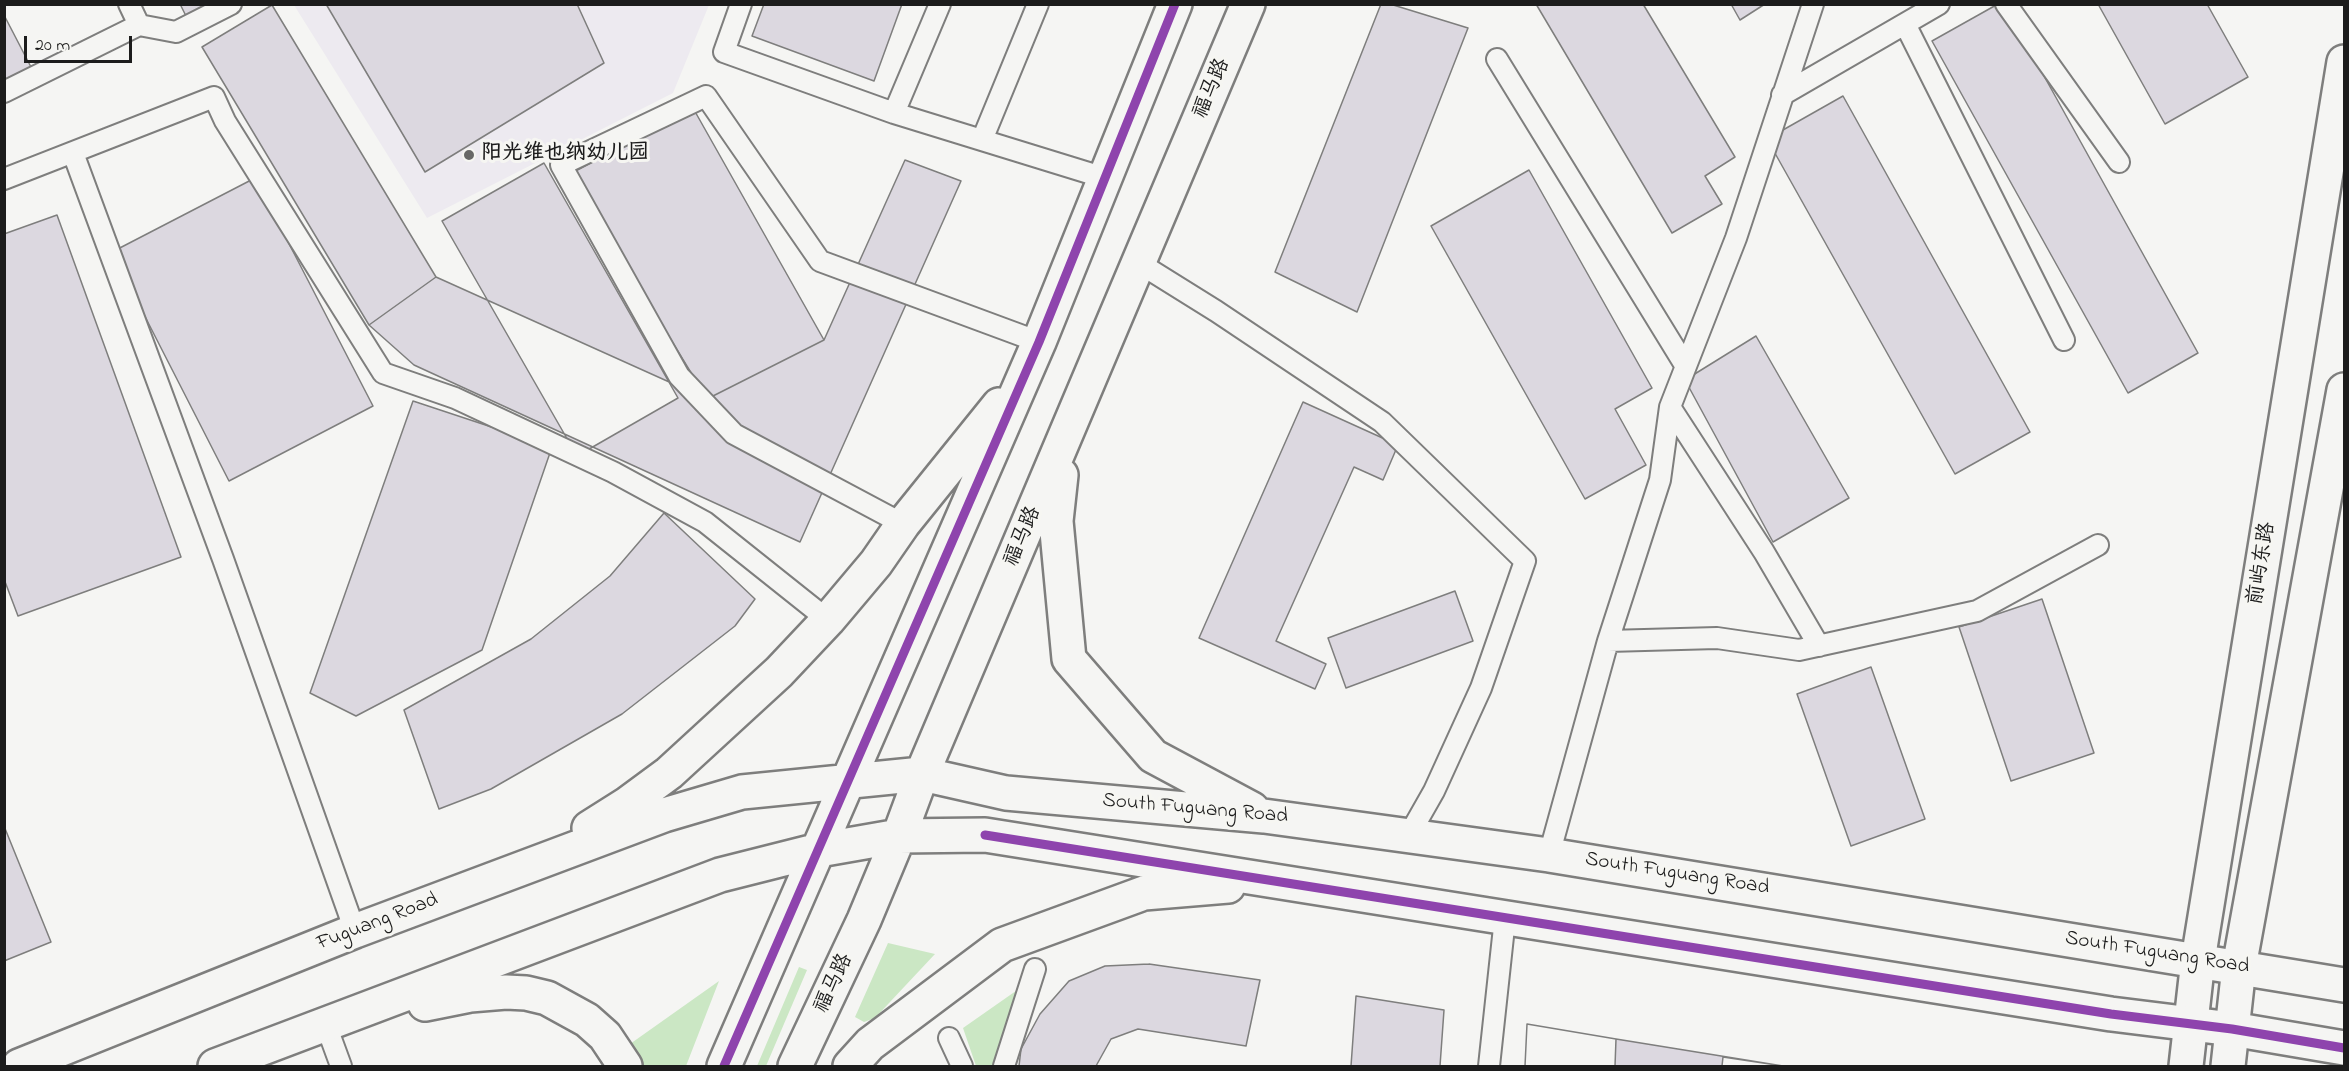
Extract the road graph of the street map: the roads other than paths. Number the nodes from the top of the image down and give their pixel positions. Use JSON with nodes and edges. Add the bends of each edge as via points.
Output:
{"nodes":[{"id":1,"x":129,"y":4,"type":"edge"},
{"id":2,"x":231,"y":4,"type":"edge"},
{"id":3,"x":741,"y":4,"type":"edge"},
{"id":4,"x":940,"y":4,"type":"edge"},
{"id":5,"x":1038,"y":4,"type":"edge"},
{"id":6,"x":1174,"y":4,"type":"edge"},
{"id":7,"x":1248,"y":4,"type":"edge"},
{"id":8,"x":1813,"y":4,"type":"edge"},
{"id":9,"x":1939,"y":4,"type":"edge"},
{"id":10,"x":2006,"y":4,"type":"edge"},
{"id":11,"x":1905,"y":24,"type":"junction"},
{"id":12,"x":139,"y":25,"type":"junction"},
{"id":13,"x":1497,"y":59,"type":"dead end"},
{"id":14,"x":2344,"y":62,"type":"edge"},
{"id":15,"x":4,"y":92,"type":"edge"},
{"id":16,"x":1782,"y":95,"type":"junction"},
{"id":17,"x":894,"y":113,"type":"junction"},
{"id":18,"x":982,"y":140,"type":"junction"},
{"id":19,"x":73,"y":153,"type":"junction"},
{"id":20,"x":2120,"y":162,"type":"dead end"},
{"id":21,"x":1105,"y":178,"type":"junction"},
{"id":22,"x":4,"y":179,"type":"edge"},
{"id":23,"x":1139,"y":263,"type":"junction"},
{"id":24,"x":2064,"y":340,"type":"dead end"},
{"id":25,"x":1039,"y":342,"type":"junction"},
{"id":26,"x":1684,"y":365,"type":"junction"},
{"id":27,"x":1025,"y":373,"type":"junction"},
{"id":28,"x":2344,"y":390,"type":"edge"},
{"id":29,"x":1670,"y":407,"type":"junction"},
{"id":30,"x":1064,"y":442,"type":"junction"},
{"id":31,"x":903,"y":524,"type":"junction"},
{"id":32,"x":2098,"y":545,"type":"dead end"},
{"id":33,"x":828,"y":620,"type":"junction"},
{"id":34,"x":1608,"y":641,"type":"junction"},
{"id":35,"x":1819,"y":646,"type":"junction"},
{"id":36,"x":922,"y":774,"type":"junction"},
{"id":37,"x":848,"y":782,"type":"junction"},
{"id":38,"x":1264,"y":816,"type":"junction"},
{"id":39,"x":899,"y":836,"type":"junction"},
{"id":40,"x":1409,"y":836,"type":"junction"},
{"id":41,"x":819,"y":850,"type":"junction"},
{"id":42,"x":1549,"y":855,"type":"junction"},
{"id":43,"x":522,"y":869,"type":"junction"},
{"id":44,"x":1278,"y":882,"type":"junction"},
{"id":45,"x":1505,"y":918,"type":"junction"},
{"id":46,"x":356,"y":931,"type":"junction"},
{"id":47,"x":2198,"y":960,"type":"junction"},
{"id":48,"x":2239,"y":968,"type":"junction"},
{"id":49,"x":1035,"y":969,"type":"dead end"},
{"id":50,"x":2344,"y":985,"type":"edge"},
{"id":51,"x":2190,"y":1023,"type":"junction"},
{"id":52,"x":326,"y":1025,"type":"junction"},
{"id":53,"x":2232,"y":1029,"type":"junction"},
{"id":54,"x":949,"y":1038,"type":"dead end"},
{"id":55,"x":2344,"y":1048,"type":"edge"},
{"id":56,"x":20,"y":1066,"type":"edge"},
{"id":57,"x":215,"y":1066,"type":"edge"},
{"id":58,"x":341,"y":1066,"type":"edge"},
{"id":59,"x":625,"y":1066,"type":"edge"},
{"id":60,"x":724,"y":1066,"type":"edge"},
{"id":61,"x":795,"y":1066,"type":"edge"},
{"id":62,"x":850,"y":1066,"type":"edge"},
{"id":63,"x":962,"y":1066,"type":"edge"},
{"id":64,"x":1004,"y":1066,"type":"edge"},
{"id":65,"x":1489,"y":1066,"type":"edge"},
{"id":66,"x":2186,"y":1066,"type":"edge"},
{"id":67,"x":2228,"y":1066,"type":"edge"}],
"edges":[{"from":1,"to":12,"type":"lane"},
{"from":2,"to":12,"type":"lane","via":[[176,32]]},
{"from":3,"to":17,"type":"lane","via":[[724,52]]},
{"from":4,"to":17,"type":"lane"},
{"from":5,"to":18,"type":"lane"},
{"from":6,"to":21,"type":"main road"},
{"from":7,"to":23,"type":"main road","name":"福马路"},
{"from":8,"to":16,"type":"lane"},
{"from":9,"to":11,"type":"lane"},
{"from":10,"to":20,"type":"lane"},
{"from":11,"to":16,"type":"lane"},
{"from":11,"to":24,"type":"lane"},
{"from":12,"to":15,"type":"lane"},
{"from":13,"to":26,"type":"lane"},
{"from":14,"to":47,"type":"main road","name":"前屿东路"},
{"from":16,"to":26,"type":"lane","via":[[1736,238]]},
{"from":17,"to":18,"type":"lane"},
{"from":18,"to":21,"type":"lane"},
{"from":19,"to":22,"type":"lane"},
{"from":19,"to":33,"type":"lane","via":[[214,98],[383,373],[455,398],[613,472],[705,522]]},
{"from":19,"to":46,"type":"lane"},
{"from":21,"to":25,"type":"main road"},
{"from":23,"to":30,"type":"main road","name":"福马路"},
{"from":23,"to":40,"type":"lane","via":[[1382,422],[1525,561],[1481,688]]},
{"from":25,"to":27,"type":"main road"},
{"from":25,"to":31,"type":"lane","via":[[820,261],[706,96],[561,165],[679,376],[734,434]]},
{"from":26,"to":29,"type":"lane"},
{"from":27,"to":31,"type":"main road"},
{"from":27,"to":37,"type":"main road"},
{"from":28,"to":48,"type":"main road"},
{"from":29,"to":34,"type":"lane","via":[[1660,480]]},
{"from":29,"to":35,"type":"lane","via":[[1764,552]]},
{"from":30,"to":36,"type":"main road","name":"福马路"},
{"from":30,"to":38,"type":"main road","via":[[1056,521],[1069,659],[1153,756]]},
{"from":31,"to":33,"type":"main road"},
{"from":32,"to":35,"type":"lane","via":[[1977,611]]},
{"from":33,"to":43,"type":"main road","via":[[779,672],[669,773]]},
{"from":34,"to":35,"type":"lane","via":[[1717,638],[1799,650]]},
{"from":34,"to":42,"type":"lane"},
{"from":36,"to":37,"type":"main road","name":"South Fuguang Road"},
{"from":36,"to":38,"type":"main road","name":"South Fuguang Road","via":[[1006,793]]},
{"from":36,"to":39,"type":"main road","name":"福马路"},
{"from":37,"to":41,"type":"main road"},
{"from":37,"to":43,"type":"main road","name":"Fuguang Road","via":[[742,792],[664,815]]},
{"from":38,"to":40,"type":"main road","name":"South Fuguang Road"},
{"from":39,"to":41,"type":"main road"},
{"from":39,"to":44,"type":"main road","via":[[985,835]]},
{"from":39,"to":61,"type":"main road","name":"福马路","via":[[842,970]]},
{"from":40,"to":42,"type":"main road","name":"South Fuguang Road"},
{"from":41,"to":52,"type":"main road","via":[[720,875]]},
{"from":41,"to":60,"type":"main road"},
{"from":42,"to":47,"type":"main road","name":"South Fuguang Road"},
{"from":43,"to":46,"type":"main road","name":"Fuguang Road"},
{"from":44,"to":45,"type":"main road"},
{"from":44,"to":62,"type":"main road","via":[[1144,893],[1002,945],[870,1044]]},
{"from":45,"to":51,"type":"main road"},
{"from":45,"to":65,"type":"lane"},
{"from":46,"to":56,"type":"main road","name":"Fuguang Road"},
{"from":47,"to":48,"type":"main road","name":"South Fuguang Road"},
{"from":47,"to":51,"type":"main road","name":"前屿东路"},
{"from":48,"to":50,"type":"main road","name":"South Fuguang Road"},
{"from":48,"to":53,"type":"main road"},
{"from":49,"to":64,"type":"lane"},
{"from":51,"to":53,"type":"main road"},
{"from":51,"to":66,"type":"main road","name":"前屿东路"},
{"from":52,"to":57,"type":"main road"},
{"from":52,"to":58,"type":"lane"},
{"from":52,"to":59,"type":"main road","via":[[470,995],[526,993],[547,998],[587,1020],[605,1036]]},
{"from":53,"to":55,"type":"main road"},
{"from":53,"to":67,"type":"main road"},
{"from":54,"to":63,"type":"lane"}]}
